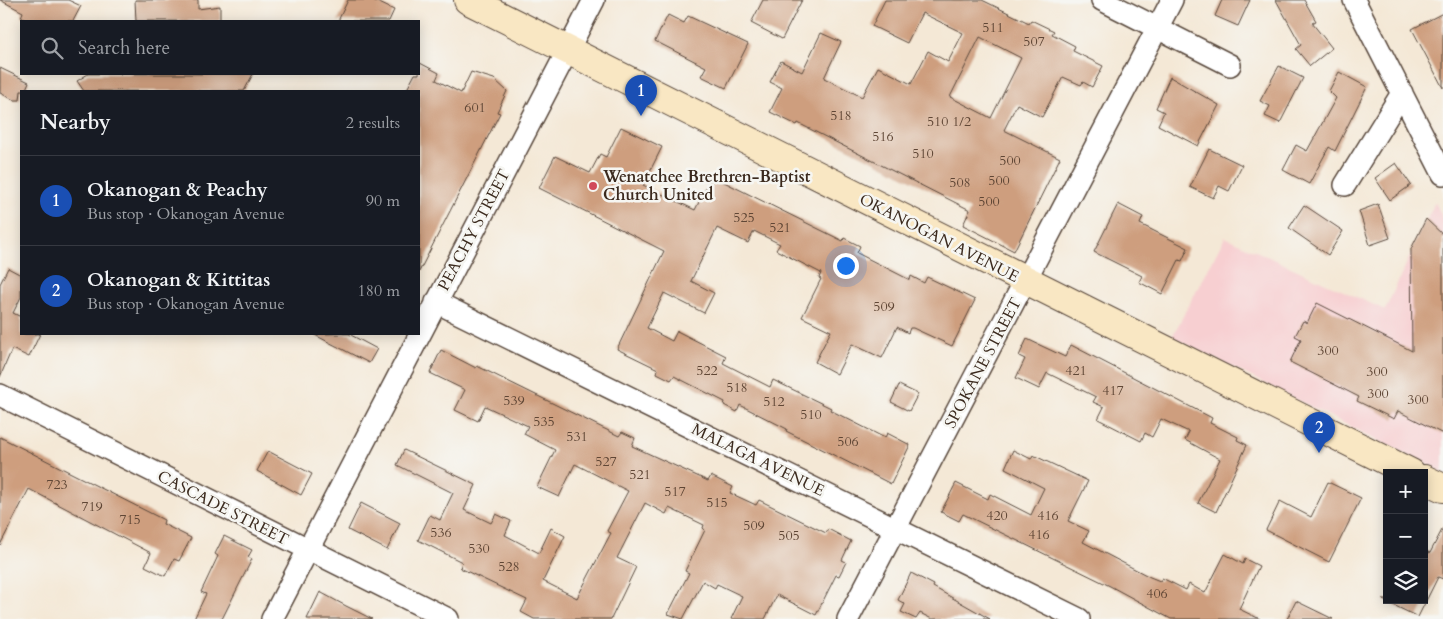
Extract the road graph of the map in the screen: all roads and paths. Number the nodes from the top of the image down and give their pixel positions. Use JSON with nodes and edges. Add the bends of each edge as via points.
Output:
{"nodes":[{"id":1,"x":468,"y":0,"type":"edge"},
{"id":2,"x":594,"y":0,"type":"edge"},
{"id":3,"x":1102,"y":0,"type":"edge"},
{"id":4,"x":1172,"y":0,"type":"edge"},
{"id":5,"x":1354,"y":0,"type":"edge"},
{"id":6,"x":1158,"y":28,"type":"junction"},
{"id":7,"x":568,"y":50,"type":"junction"},
{"id":8,"x":1230,"y":65,"type":"dead end"},
{"id":9,"x":1402,"y":93,"type":"junction"},
{"id":10,"x":1443,"y":174,"type":"edge"},
{"id":11,"x":1345,"y":185,"type":"dead end"},
{"id":12,"x":1026,"y":281,"type":"junction"},
{"id":13,"x":436,"y":302,"type":"junction"},
{"id":14,"x":420,"y":333,"type":"edge"},
{"id":15,"x":419,"y":335,"type":"edge"},
{"id":16,"x":0,"y":395,"type":"edge"},
{"id":17,"x":1403,"y":469,"type":"edge"},
{"id":18,"x":1428,"y":481,"type":"edge"},
{"id":19,"x":1443,"y":488,"type":"edge"},
{"id":20,"x":895,"y":528,"type":"junction"},
{"id":21,"x":307,"y":550,"type":"junction"},
{"id":22,"x":272,"y":619,"type":"edge"},
{"id":23,"x":448,"y":619,"type":"edge"},
{"id":24,"x":848,"y":619,"type":"edge"},
{"id":25,"x":1079,"y":619,"type":"edge"}],
"edges":[{"from":1,"to":7,"type":"street","name":"OKANOGAN AVENUE"},
{"from":2,"to":7,"type":"street","name":"PEACHY STREET"},
{"from":3,"to":6,"type":"street"},
{"from":4,"to":6,"type":"street","name":"SPOKANE STREET"},
{"from":5,"to":9,"type":"street"},
{"from":6,"to":8,"type":"street"},
{"from":6,"to":12,"type":"street","name":"SPOKANE STREET"},
{"from":7,"to":12,"type":"street","name":"OKANOGAN AVENUE"},
{"from":7,"to":13,"type":"street","name":"PEACHY STREET"},
{"from":9,"to":10,"type":"street"},
{"from":9,"to":11,"type":"street"},
{"from":12,"to":17,"type":"street","name":"OKANOGAN AVENUE"},
{"from":12,"to":20,"type":"street","name":"SPOKANE STREET"},
{"from":13,"to":14,"type":"street","name":"PEACHY STREET"},
{"from":13,"to":20,"type":"street","name":"MALAGA AVENUE"},
{"from":15,"to":21,"type":"street","name":"PEACHY STREET"},
{"from":16,"to":21,"type":"street","name":"CASCADE STREET"},
{"from":18,"to":19,"type":"street"},
{"from":20,"to":24,"type":"street","name":"SPOKANE STREET"},
{"from":20,"to":25,"type":"street","name":"MALAGA AVENUE"},
{"from":21,"to":22,"type":"street","name":"PEACHY STREET"},
{"from":21,"to":23,"type":"street","name":"CASCADE STREET"}]}
